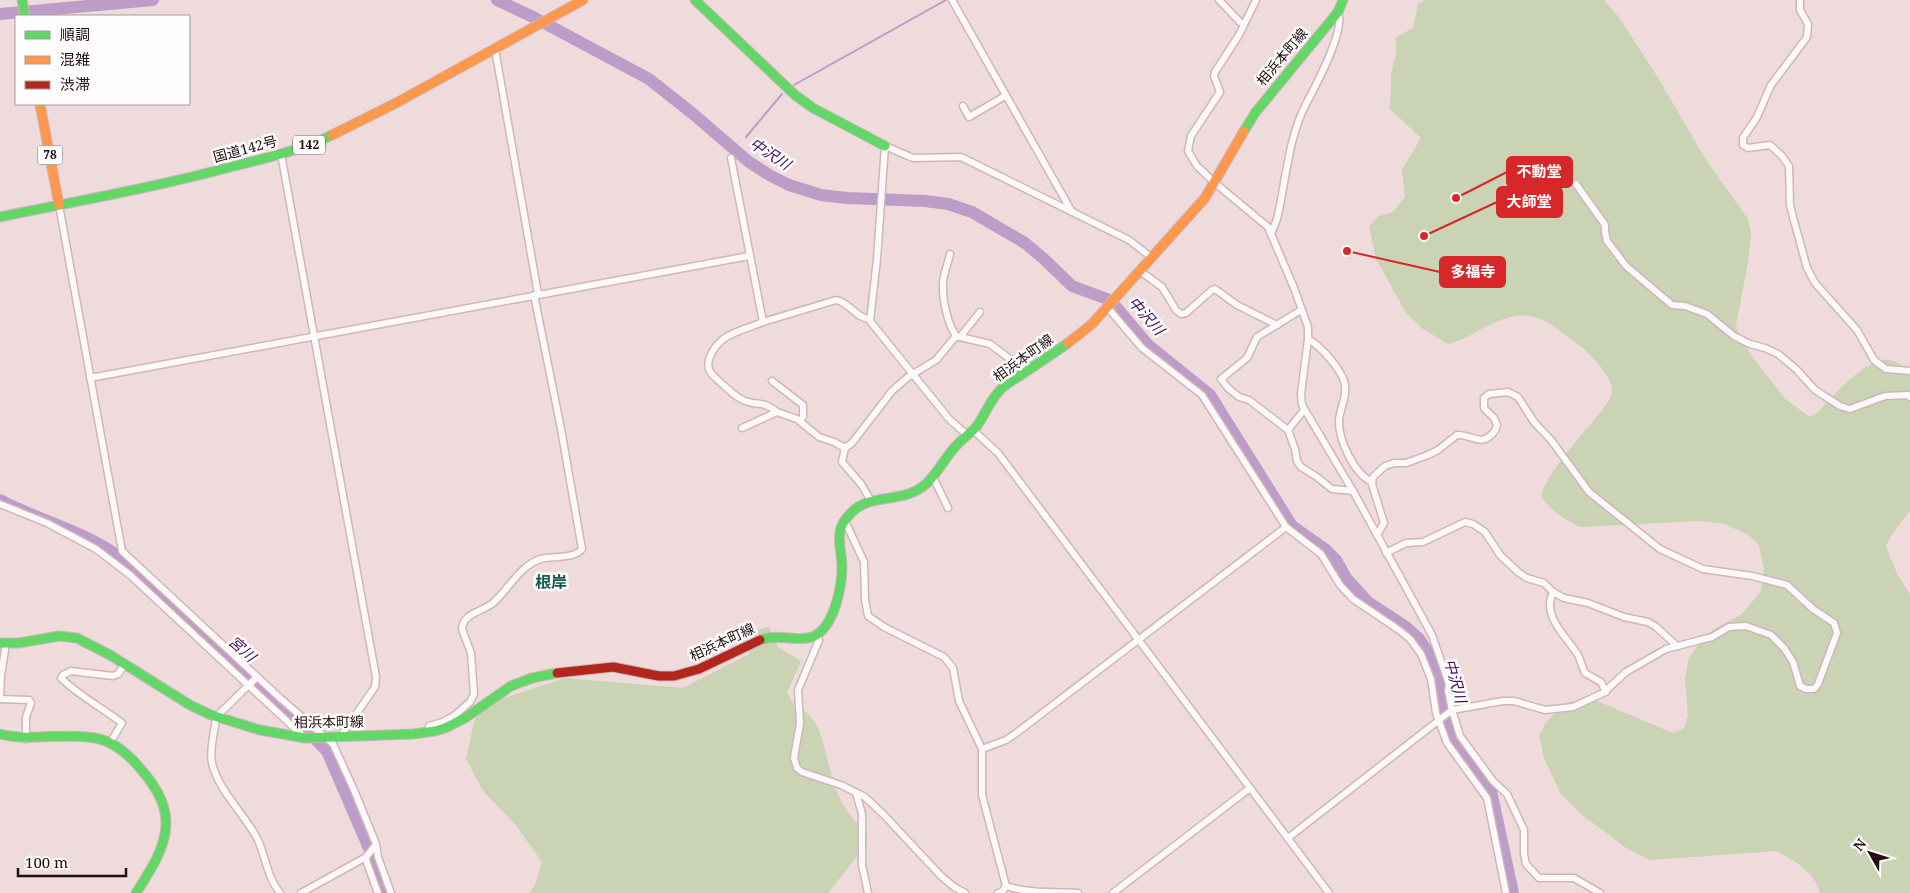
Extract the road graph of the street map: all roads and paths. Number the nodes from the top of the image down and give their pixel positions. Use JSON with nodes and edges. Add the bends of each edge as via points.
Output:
{"nodes":[{"id":1,"x":584,"y":0,"type":"edge"},
{"id":2,"x":695,"y":0,"type":"edge"},
{"id":3,"x":952,"y":0,"type":"edge"},
{"id":4,"x":1219,"y":0,"type":"edge"},
{"id":5,"x":1256,"y":0,"type":"edge"},
{"id":6,"x":1343,"y":0,"type":"edge"},
{"id":7,"x":1800,"y":0,"type":"edge"},
{"id":8,"x":1338,"y":12,"type":"junction"},
{"id":9,"x":1244,"y":24,"type":"junction"},
{"id":10,"x":495,"y":49,"type":"junction"},
{"id":11,"x":1005,"y":96,"type":"junction"},
{"id":12,"x":40,"y":105,"type":"edge"},
{"id":13,"x":963,"y":106,"type":"dead end"},
{"id":14,"x":885,"y":146,"type":"junction"},
{"id":15,"x":281,"y":154,"type":"junction"},
{"id":16,"x":731,"y":158,"type":"dead end"},
{"id":17,"x":1214,"y":182,"type":"junction"},
{"id":18,"x":1576,"y":184,"type":"dead end"},
{"id":19,"x":59,"y":205,"type":"junction"},
{"id":20,"x":1072,"y":212,"type":"junction"},
{"id":21,"x":0,"y":217,"type":"edge"},
{"id":22,"x":1271,"y":234,"type":"junction"},
{"id":23,"x":950,"y":254,"type":"dead end"},
{"id":24,"x":749,"y":256,"type":"junction"},
{"id":25,"x":1151,"y":257,"type":"junction"},
{"id":26,"x":1140,"y":270,"type":"junction"},
{"id":27,"x":536,"y":295,"type":"junction"},
{"id":28,"x":1111,"y":304,"type":"junction"},
{"id":29,"x":1301,"y":310,"type":"junction"},
{"id":30,"x":980,"y":312,"type":"dead end"},
{"id":31,"x":869,"y":319,"type":"junction"},
{"id":32,"x":763,"y":322,"type":"junction"},
{"id":33,"x":1277,"y":325,"type":"junction"},
{"id":34,"x":315,"y":336,"type":"junction"},
{"id":35,"x":958,"y":336,"type":"junction"},
{"id":36,"x":1308,"y":339,"type":"junction"},
{"id":37,"x":1026,"y":371,"type":"junction"},
{"id":38,"x":1910,"y":371,"type":"edge"},
{"id":39,"x":912,"y":374,"type":"junction"},
{"id":40,"x":90,"y":378,"type":"junction"},
{"id":41,"x":772,"y":381,"type":"dead end"},
{"id":42,"x":1910,"y":397,"type":"edge"},
{"id":43,"x":1304,"y":410,"type":"junction"},
{"id":44,"x":777,"y":412,"type":"junction"},
{"id":45,"x":800,"y":421,"type":"junction"},
{"id":46,"x":742,"y":428,"type":"dead end"},
{"id":47,"x":1288,"y":430,"type":"junction"},
{"id":48,"x":970,"y":433,"type":"junction"},
{"id":49,"x":845,"y":448,"type":"junction"},
{"id":50,"x":933,"y":476,"type":"junction"},
{"id":51,"x":1372,"y":482,"type":"junction"},
{"id":52,"x":1353,"y":492,"type":"junction"},
{"id":53,"x":871,"y":501,"type":"junction"},
{"id":54,"x":0,"y":504,"type":"edge"},
{"id":55,"x":948,"y":508,"type":"dead end"},
{"id":56,"x":845,"y":521,"type":"junction"},
{"id":57,"x":1286,"y":528,"type":"junction"},
{"id":58,"x":1377,"y":535,"type":"junction"},
{"id":59,"x":1386,"y":553,"type":"junction"},
{"id":60,"x":1553,"y":592,"type":"junction"},
{"id":61,"x":817,"y":635,"type":"junction"},
{"id":62,"x":1138,"y":639,"type":"junction"},
{"id":63,"x":3,"y":644,"type":"edge"},
{"id":64,"x":1677,"y":646,"type":"junction"},
{"id":65,"x":125,"y":664,"type":"junction"},
{"id":66,"x":253,"y":681,"type":"junction"},
{"id":67,"x":1606,"y":692,"type":"junction"},
{"id":68,"x":1450,"y":711,"type":"junction"},
{"id":69,"x":216,"y":716,"type":"junction"},
{"id":70,"x":1441,"y":719,"type":"junction"},
{"id":71,"x":428,"y":732,"type":"junction"},
{"id":72,"x":0,"y":734,"type":"edge"},
{"id":73,"x":306,"y":737,"type":"junction"},
{"id":74,"x":322,"y":737,"type":"junction"},
{"id":75,"x":340,"y":737,"type":"junction"},
{"id":76,"x":26,"y":739,"type":"junction"},
{"id":77,"x":110,"y":743,"type":"junction"},
{"id":78,"x":982,"y":748,"type":"junction"},
{"id":79,"x":1250,"y":788,"type":"junction"},
{"id":80,"x":856,"y":792,"type":"junction"},
{"id":81,"x":1288,"y":838,"type":"junction"},
{"id":82,"x":374,"y":847,"type":"junction"},
{"id":83,"x":367,"y":856,"type":"junction"},
{"id":84,"x":1002,"y":891,"type":"edge"},
{"id":85,"x":136,"y":893,"type":"edge"},
{"id":86,"x":280,"y":893,"type":"edge"},
{"id":87,"x":301,"y":893,"type":"edge"},
{"id":88,"x":378,"y":893,"type":"edge"},
{"id":89,"x":391,"y":893,"type":"edge"},
{"id":90,"x":868,"y":893,"type":"edge"},
{"id":91,"x":965,"y":893,"type":"edge"},
{"id":92,"x":1078,"y":893,"type":"edge"},
{"id":93,"x":1112,"y":893,"type":"edge"},
{"id":94,"x":1329,"y":893,"type":"edge"},
{"id":95,"x":1506,"y":893,"type":"edge"},
{"id":96,"x":1600,"y":893,"type":"edge"}],
"edges":[{"from":1,"to":10,"type":"main road","name":"国道142号","number":"142"},
{"from":2,"to":14,"type":"main road","via":[[795,95]]},
{"from":3,"to":11,"type":"street"},
{"from":4,"to":9,"type":"street"},
{"from":5,"to":9,"type":"street"},
{"from":6,"to":8,"type":"main road","name":"相浜本町線"},
{"from":7,"to":38,"type":"street","via":[[1800,10],[1808,24],[1807,37],[1771,85],[1757,117],[1743,138],[1743,145],[1748,148],[1770,145],[1788,162],[1793,217],[1807,268],[1815,283],[1857,330],[1874,360],[1886,369]]},
{"from":8,"to":17,"type":"main road","name":"相浜本町線","via":[[1255,113]]},
{"from":8,"to":22,"type":"street","via":[[1331,52],[1298,122]]},
{"from":9,"to":17,"type":"street","via":[[1215,72],[1220,92],[1191,136],[1188,151],[1197,166]]},
{"from":10,"to":15,"type":"main road","name":"国道142号","number":"142","via":[[320,142]]},
{"from":10,"to":27,"type":"street"},
{"from":11,"to":13,"type":"street","via":[[969,117]]},
{"from":11,"to":20,"type":"street"},
{"from":12,"to":19,"type":"main road","number":"78"},
{"from":14,"to":20,"type":"street","via":[[913,158],[961,157]]},
{"from":14,"to":31,"type":"street"},
{"from":15,"to":19,"type":"main road","name":"国道142号","number":"142","via":[[182,180]]},
{"from":15,"to":34,"type":"street"},
{"from":16,"to":24,"type":"street"},
{"from":17,"to":22,"type":"street","via":[[1268,227]]},
{"from":17,"to":25,"type":"main road","name":"相浜本町線","via":[[1205,198]]},
{"from":18,"to":42,"type":"street","via":[[1605,225],[1607,241],[1626,266],[1672,306],[1685,306],[1707,314],[1734,336],[1778,354],[1815,390],[1840,406],[1850,409],[1885,396],[1909,394]]},
{"from":19,"to":21,"type":"main road","name":"国道142号","number":"142"},
{"from":19,"to":40,"type":"street"},
{"from":20,"to":25,"type":"street","via":[[1128,240]]},
{"from":22,"to":29,"type":"street"},
{"from":23,"to":35,"type":"street","via":[[943,289],[946,313],[952,330]]},
{"from":24,"to":27,"type":"street"},
{"from":24,"to":32,"type":"street"},
{"from":25,"to":26,"type":"main road","name":"相浜本町線"},
{"from":26,"to":28,"type":"main road","name":"相浜本町線"},
{"from":26,"to":33,"type":"street","via":[[1162,287],[1181,314],[1215,289],[1237,306]]},
{"from":27,"to":34,"type":"street"},
{"from":27,"to":71,"type":"street","via":[[582,549],[576,554],[533,562],[494,602],[466,619],[462,630],[471,653],[474,694],[454,716],[429,726]]},
{"from":28,"to":37,"type":"main road","name":"相浜本町線","via":[[1081,334]]},
{"from":28,"to":57,"type":"street","via":[[1142,348],[1202,395]]},
{"from":29,"to":33,"type":"street"},
{"from":29,"to":36,"type":"street","via":[[1308,327]]},
{"from":30,"to":35,"type":"street"},
{"from":31,"to":32,"type":"street","via":[[862,318],[845,303],[836,300]]},
{"from":31,"to":39,"type":"street"},
{"from":32,"to":44,"type":"street","via":[[719,341],[713,348],[707,368],[745,401],[763,403]]},
{"from":33,"to":47,"type":"street","via":[[1257,337],[1247,358],[1221,379],[1228,388]]},
{"from":34,"to":40,"type":"street"},
{"from":34,"to":75,"type":"street","via":[[376,676],[375,687]]},
{"from":35,"to":37,"type":"street","via":[[990,344]]},
{"from":35,"to":39,"type":"street","via":[[936,360]]},
{"from":36,"to":43,"type":"street","via":[[1301,394]]},
{"from":36,"to":51,"type":"street","via":[[1320,347],[1344,379],[1346,394],[1339,417],[1340,431],[1351,460]]},
{"from":37,"to":48,"type":"main road","name":"相浜本町線","via":[[1002,388]]},
{"from":39,"to":48,"type":"street","via":[[949,419]]},
{"from":39,"to":49,"type":"street","via":[[892,391]]},
{"from":40,"to":66,"type":"street","via":[[122,551]]},
{"from":41,"to":45,"type":"street","via":[[803,405]]},
{"from":43,"to":47,"type":"street"},
{"from":43,"to":52,"type":"street"},
{"from":44,"to":45,"type":"street"},
{"from":44,"to":46,"type":"street"},
{"from":45,"to":49,"type":"street","via":[[819,437]]},
{"from":47,"to":52,"type":"street","via":[[1301,467],[1332,489]]},
{"from":48,"to":50,"type":"main road","name":"相浜本町線"},
{"from":48,"to":62,"type":"street","via":[[998,454]]},
{"from":49,"to":53,"type":"street","via":[[843,464],[862,484]]},
{"from":50,"to":53,"type":"main road","name":"相浜本町線","via":[[909,494]]},
{"from":50,"to":55,"type":"street"},
{"from":51,"to":58,"type":"street","via":[[1384,523]]},
{"from":51,"to":64,"type":"street","via":[[1373,477],[1386,466],[1428,455],[1457,435],[1486,440],[1497,424],[1484,408],[1484,398],[1489,394],[1512,392],[1591,494],[1660,549],[1703,569],[1787,585],[1837,628],[1818,684],[1810,690],[1800,686],[1793,662],[1778,641],[1751,627],[1729,627],[1712,637]]},
{"from":52,"to":58,"type":"street"},
{"from":53,"to":56,"type":"main road","name":"相浜本町線","via":[[854,509]]},
{"from":54,"to":66,"type":"street","via":[[96,548]]},
{"from":56,"to":61,"type":"main road","via":[[840,538],[842,568],[839,593],[832,615]]},
{"from":56,"to":78,"type":"street","via":[[864,562],[868,616],[949,661],[955,672],[962,708]]},
{"from":57,"to":62,"type":"street"},
{"from":57,"to":70,"type":"street","via":[[1321,554],[1353,599],[1393,625],[1416,646],[1427,665],[1436,712]]},
{"from":58,"to":59,"type":"street"},
{"from":59,"to":60,"type":"street","via":[[1406,543],[1423,542],[1465,522],[1480,528],[1500,555],[1518,572],[1544,583]]},
{"from":59,"to":68,"type":"street","via":[[1435,642],[1449,684]]},
{"from":60,"to":64,"type":"street","via":[[1648,622]]},
{"from":60,"to":67,"type":"street","via":[[1550,606],[1558,630],[1577,653],[1584,673],[1601,682]]},
{"from":61,"to":71,"type":"main road","name":"相浜本町線","via":[[806,638],[768,637],[709,666],[675,675],[606,667],[526,680],[502,691],[453,725]]},
{"from":61,"to":80,"type":"street","via":[[819,640],[798,690],[800,723],[795,764],[802,772]]},
{"from":62,"to":78,"type":"street","via":[[1015,734]]},
{"from":62,"to":79,"type":"street"},
{"from":63,"to":65,"type":"main road","name":"相浜本町線","via":[[71,637]]},
{"from":63,"to":76,"type":"street","via":[[0,698],[29,700]]},
{"from":64,"to":67,"type":"street","via":[[1626,672]]},
{"from":65,"to":69,"type":"main road","name":"相浜本町線","via":[[189,705]]},
{"from":65,"to":77,"type":"street","via":[[113,676],[71,671],[61,678],[122,723]]},
{"from":66,"to":69,"type":"street"},
{"from":66,"to":73,"type":"street"},
{"from":66,"to":74,"type":"street"},
{"from":67,"to":68,"type":"street","via":[[1573,707],[1541,710],[1514,701],[1503,701]]},
{"from":68,"to":70,"type":"street"},
{"from":68,"to":96,"type":"street","via":[[1469,750],[1492,782],[1507,794],[1524,830],[1524,854],[1529,869],[1539,878],[1574,878]]},
{"from":69,"to":73,"type":"main road","name":"相浜本町線","via":[[276,734]]},
{"from":69,"to":86,"type":"street","via":[[212,759],[216,773],[258,841],[269,877]]},
{"from":70,"to":81,"type":"street"},
{"from":70,"to":95,"type":"street","via":[[1447,743],[1487,798]]},
{"from":71,"to":75,"type":"main road","name":"相浜本町線"},
{"from":72,"to":76,"type":"main road"},
{"from":73,"to":74,"type":"main road","name":"相浜本町線"},
{"from":74,"to":75,"type":"main road","name":"相浜本町線"},
{"from":74,"to":82,"type":"street","via":[[333,744],[338,753],[376,844]]},
{"from":76,"to":77,"type":"main road","via":[[80,736]]},
{"from":77,"to":85,"type":"main road","via":[[123,750],[147,774],[162,798],[166,815],[166,834],[161,852]]},
{"from":78,"to":84,"type":"street","via":[[982,794]]},
{"from":79,"to":81,"type":"street"},
{"from":79,"to":93,"type":"street"},
{"from":80,"to":90,"type":"street","via":[[862,814],[862,865]]},
{"from":80,"to":91,"type":"street","via":[[871,803],[941,876]]},
{"from":81,"to":94,"type":"street"},
{"from":82,"to":83,"type":"street"},
{"from":82,"to":89,"type":"street"},
{"from":83,"to":87,"type":"street"},
{"from":83,"to":88,"type":"street"},
{"from":84,"to":92,"type":"street"}]}
